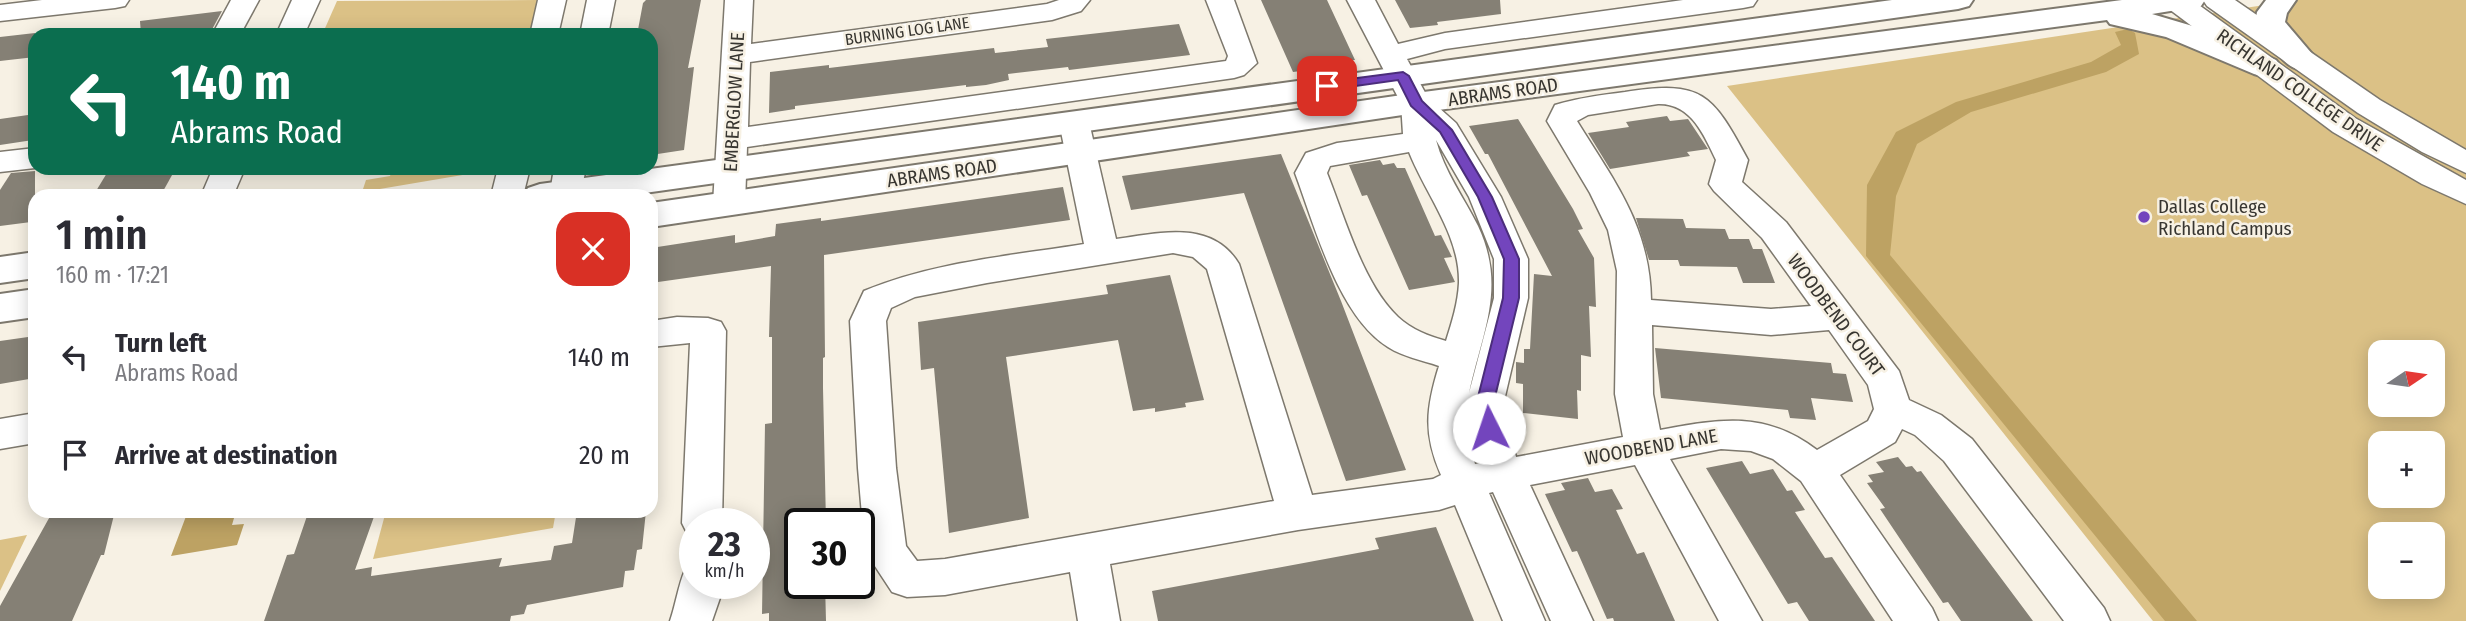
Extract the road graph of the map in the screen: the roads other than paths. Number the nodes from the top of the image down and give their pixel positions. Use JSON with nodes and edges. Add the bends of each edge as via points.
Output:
{"nodes":[{"id":1,"x":115,"y":0,"type":"edge"},
{"id":2,"x":245,"y":0,"type":"edge"},
{"id":3,"x":306,"y":0,"type":"edge"},
{"id":4,"x":552,"y":0,"type":"edge"},
{"id":5,"x":601,"y":0,"type":"edge"},
{"id":6,"x":739,"y":0,"type":"edge"},
{"id":7,"x":1076,"y":0,"type":"edge"},
{"id":8,"x":1220,"y":0,"type":"edge"},
{"id":9,"x":1361,"y":0,"type":"edge"},
{"id":10,"x":1743,"y":0,"type":"edge"},
{"id":11,"x":1958,"y":0,"type":"edge"},
{"id":12,"x":2217,"y":0,"type":"edge"},
{"id":13,"x":2281,"y":0,"type":"edge"},
{"id":14,"x":2180,"y":1,"type":"edge"},
{"id":15,"x":0,"y":13,"type":"edge"},
{"id":16,"x":2042,"y":19,"type":"junction"},
{"id":17,"x":230,"y":28,"type":"edge"},
{"id":18,"x":292,"y":28,"type":"edge"},
{"id":19,"x":546,"y":28,"type":"edge"},
{"id":20,"x":595,"y":28,"type":"edge"},
{"id":21,"x":736,"y":55,"type":"junction"},
{"id":22,"x":2303,"y":62,"type":"junction"},
{"id":23,"x":2265,"y":67,"type":"junction"},
{"id":24,"x":1403,"y":78,"type":"junction"},
{"id":25,"x":1077,"y":137,"type":"junction"},
{"id":26,"x":1419,"y":141,"type":"junction"},
{"id":27,"x":28,"y":159,"type":"edge"},
{"id":28,"x":0,"y":162,"type":"edge"},
{"id":29,"x":2466,"y":163,"type":"edge"},
{"id":30,"x":730,"y":171,"type":"junction"},
{"id":31,"x":559,"y":186,"type":"edge"},
{"id":32,"x":2466,"y":193,"type":"edge"},
{"id":33,"x":658,"y":211,"type":"edge"},
{"id":34,"x":1102,"y":252,"type":"junction"},
{"id":35,"x":28,"y":266,"type":"edge"},
{"id":36,"x":0,"y":270,"type":"edge"},
{"id":37,"x":28,"y":304,"type":"edge"},
{"id":38,"x":0,"y":308,"type":"edge"},
{"id":39,"x":1635,"y":311,"type":"junction"},
{"id":40,"x":1838,"y":316,"type":"junction"},
{"id":41,"x":658,"y":333,"type":"edge"},
{"id":42,"x":1458,"y":359,"type":"junction"},
{"id":43,"x":1893,"y":409,"type":"junction"},
{"id":44,"x":28,"y":429,"type":"edge"},
{"id":45,"x":0,"y":434,"type":"edge"},
{"id":46,"x":1644,"y":447,"type":"junction"},
{"id":47,"x":1815,"y":471,"type":"junction"},
{"id":48,"x":1505,"y":474,"type":"junction"},
{"id":49,"x":1464,"y":482,"type":"junction"},
{"id":50,"x":702,"y":508,"type":"edge"},
{"id":51,"x":1298,"y":513,"type":"junction"},
{"id":52,"x":1087,"y":550,"type":"junction"},
{"id":53,"x":699,"y":599,"type":"edge"},
{"id":54,"x":691,"y":621,"type":"edge"},
{"id":55,"x":1100,"y":621,"type":"edge"},
{"id":56,"x":1524,"y":621,"type":"edge"},
{"id":57,"x":1572,"y":621,"type":"edge"},
{"id":58,"x":1741,"y":621,"type":"edge"},
{"id":59,"x":1917,"y":621,"type":"edge"},
{"id":60,"x":2089,"y":621,"type":"edge"}],
"edges":[{"from":1,"to":15,"type":"street"},
{"from":2,"to":17,"type":"street"},
{"from":3,"to":18,"type":"street"},
{"from":4,"to":19,"type":"street"},
{"from":5,"to":20,"type":"street"},
{"from":6,"to":21,"type":"street","name":"EMBERGLOW LANE"},
{"from":7,"to":21,"type":"street","name":"BURNING LOG LANE","via":[[1052,12]]},
{"from":8,"to":30,"type":"street","via":[[1242,55],[1243,63],[1234,69]]},
{"from":9,"to":24,"type":"street"},
{"from":10,"to":24,"type":"street","via":[[1445,41]]},
{"from":11,"to":24,"type":"main road","name":"ABRAMS ROAD"},
{"from":12,"to":22,"type":"street","name":"RICHLAND COLLEGE DRIVE"},
{"from":13,"to":22,"type":"main road","via":[[2270,23]]},
{"from":14,"to":16,"type":"main road","name":"ABRAMS ROAD"},
{"from":14,"to":23,"type":"street","name":"RICHLAND COLLEGE DRIVE"},
{"from":16,"to":23,"type":"main road","via":[[2095,16],[2157,25]]},
{"from":16,"to":24,"type":"main road","name":"ABRAMS ROAD"},
{"from":21,"to":30,"type":"street","name":"EMBERGLOW LANE"},
{"from":22,"to":29,"type":"street","name":"RICHLAND COLLEGE DRIVE","via":[[2395,125]]},
{"from":23,"to":32,"type":"street","name":"RICHLAND COLLEGE DRIVE","via":[[2344,125]]},
{"from":24,"to":25,"type":"main road","name":"ABRAMS ROAD"},
{"from":24,"to":26,"type":"street"},
{"from":24,"to":48,"type":"street","via":[[1445,130],[1485,197],[1511,259],[1511,298],[1485,405],[1494,451]]},
{"from":25,"to":30,"type":"main road","name":"ABRAMS ROAD"},
{"from":25,"to":34,"type":"street"},
{"from":26,"to":42,"type":"street","via":[[1469,243],[1475,269],[1475,296]]},
{"from":26,"to":42,"type":"street","via":[[1337,152],[1317,160],[1311,173],[1360,292],[1380,321],[1401,338]]},
{"from":27,"to":28,"type":"street"},
{"from":30,"to":31,"type":"main road","name":"ABRAMS ROAD"},
{"from":30,"to":33,"type":"main road","name":"ABRAMS ROAD"},
{"from":34,"to":51,"type":"street","via":[[1173,242],[1203,247],[1222,264]]},
{"from":34,"to":52,"type":"street","name":"WOODBEND LANE","via":[[908,286],[876,300],[868,321],[886,551],[907,579],[945,577]]},
{"from":35,"to":36,"type":"main road"},
{"from":37,"to":38,"type":"main road"},
{"from":39,"to":40,"type":"street","via":[[1771,322]]},
{"from":39,"to":40,"type":"street","name":"WOODBEND COURT","via":[[1634,271],[1624,230],[1562,121],[1566,112],[1580,107],[1679,96],[1698,108],[1721,138],[1732,160],[1725,184],[1774,230]]},
{"from":39,"to":46,"type":"street","via":[[1634,394]]},
{"from":40,"to":43,"type":"street","name":"WOODBEND COURT","via":[[1886,381]]},
{"from":41,"to":50,"type":"street","via":[[708,331]]},
{"from":42,"to":49,"type":"street","via":[[1445,419],[1451,452]]},
{"from":43,"to":47,"type":"street","via":[[1882,432]]},
{"from":43,"to":60,"type":"street","via":[[1928,425],[1958,450]]},
{"from":44,"to":45,"type":"street"},
{"from":46,"to":47,"type":"street","name":"WOODBEND LANE","via":[[1721,434],[1753,436],[1787,448]]},
{"from":46,"to":48,"type":"street","name":"WOODBEND LANE"},
{"from":46,"to":58,"type":"street"},
{"from":47,"to":59,"type":"street","name":"WOODBEND LANE"},
{"from":48,"to":49,"type":"street","name":"WOODBEND LANE"},
{"from":48,"to":57,"type":"street"},
{"from":49,"to":51,"type":"street","name":"WOODBEND LANE","via":[[1439,494]]},
{"from":49,"to":56,"type":"street"},
{"from":51,"to":52,"type":"street","name":"WOODBEND LANE"},
{"from":52,"to":55,"type":"street"},
{"from":53,"to":54,"type":"street"}]}
